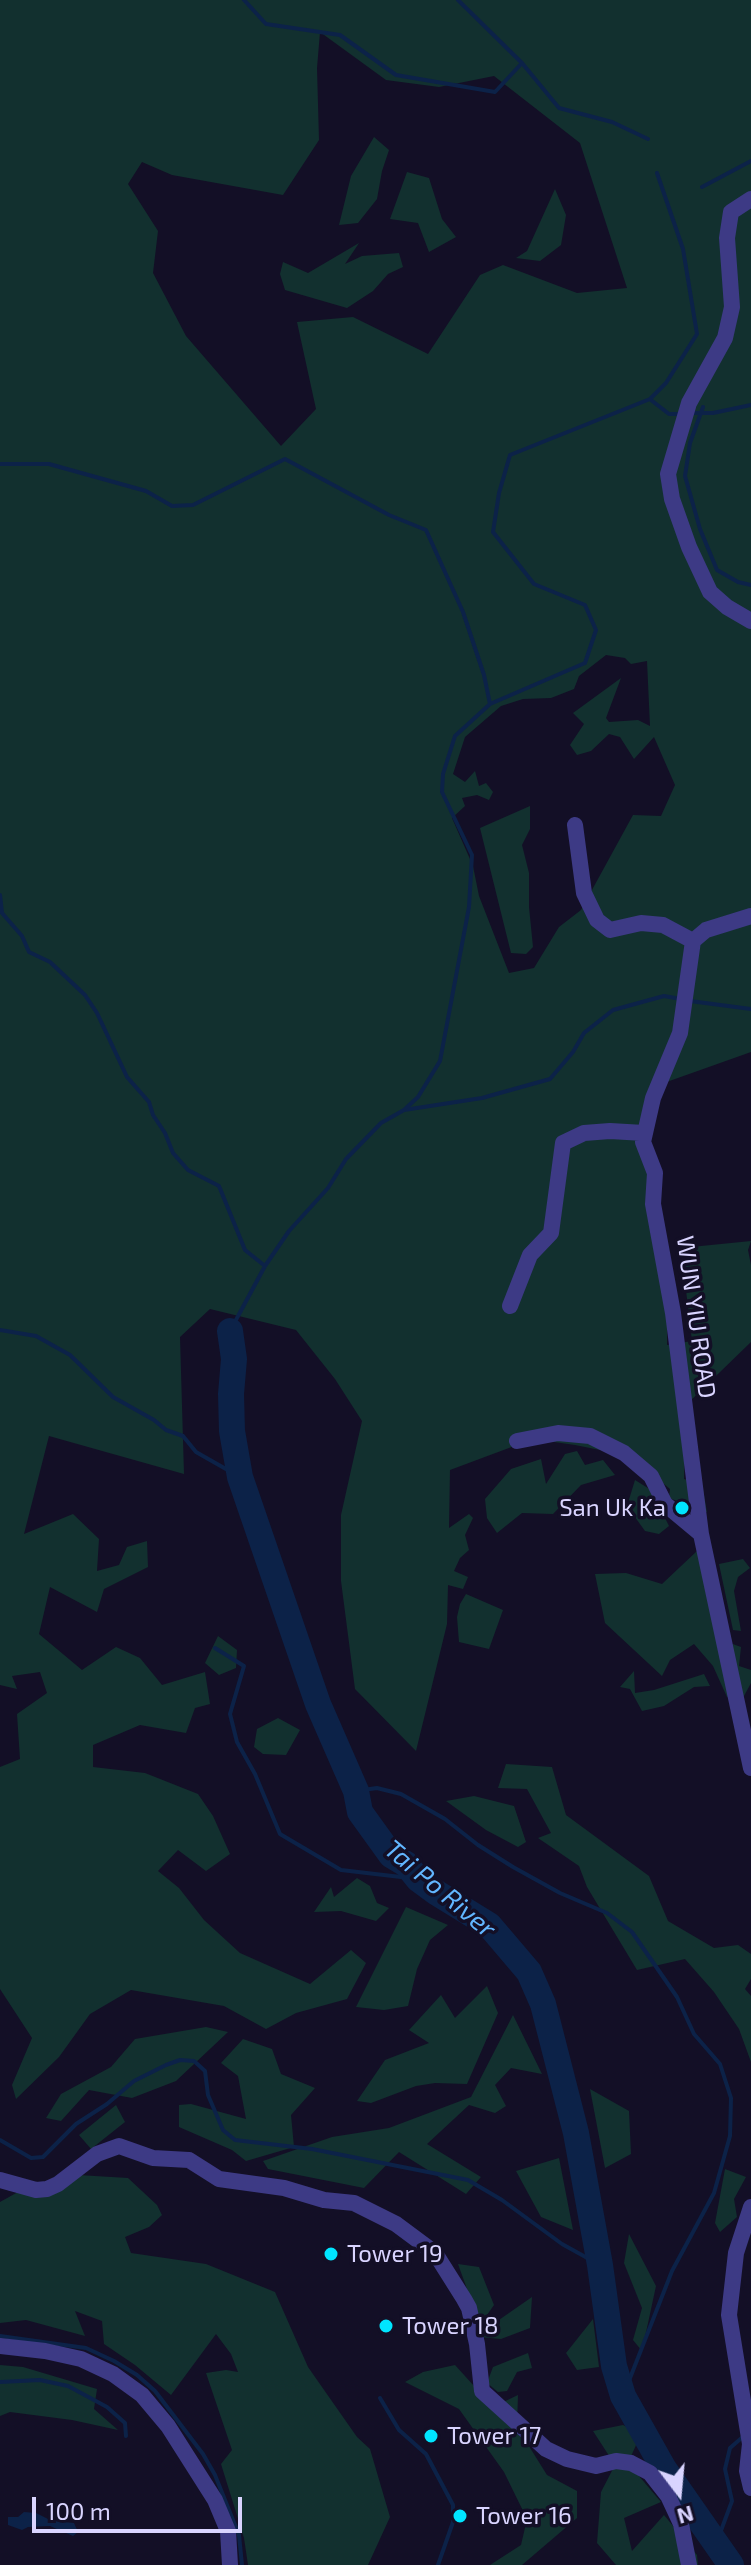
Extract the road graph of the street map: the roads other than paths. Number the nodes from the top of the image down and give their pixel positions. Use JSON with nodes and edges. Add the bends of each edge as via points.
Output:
{"nodes":[{"id":1,"x":751,"y":199,"type":"edge"},
{"id":2,"x":751,"y":621,"type":"edge"},
{"id":3,"x":575,"y":825,"type":"dead end"},
{"id":4,"x":751,"y":916,"type":"edge"},
{"id":5,"x":693,"y":941,"type":"junction"},
{"id":6,"x":644,"y":1133,"type":"junction"},
{"id":7,"x":510,"y":1306,"type":"dead end"},
{"id":8,"x":517,"y":1441,"type":"dead end"},
{"id":9,"x":701,"y":1534,"type":"junction"},
{"id":10,"x":751,"y":1768,"type":"edge"},
{"id":11,"x":0,"y":2180,"type":"edge"},
{"id":12,"x":751,"y":2207,"type":"edge"},
{"id":13,"x":743,"y":2252,"type":"edge"},
{"id":14,"x":0,"y":2346,"type":"edge"},
{"id":15,"x":750,"y":2444,"type":"edge"},
{"id":16,"x":751,"y":2488,"type":"edge"},
{"id":17,"x":230,"y":2565,"type":"edge"},
{"id":18,"x":689,"y":2565,"type":"edge"}],
"edges":[{"from":1,"to":2,"type":"street","via":[[731,212],[727,238],[732,307],[725,338],[689,403],[668,474],[672,499],[710,592]]},
{"from":3,"to":5,"type":"street","via":[[584,893],[597,920],[610,930],[641,923],[663,925]]},
{"from":4,"to":5,"type":"street","via":[[706,930]]},
{"from":5,"to":6,"type":"street","via":[[680,1033]]},
{"from":6,"to":7,"type":"street","via":[[584,1133],[563,1143],[551,1233],[530,1255]]},
{"from":6,"to":9,"type":"street","name":"WUN YIU ROAD","via":[[655,1173],[653,1204],[673,1313]]},
{"from":8,"to":9,"type":"street","via":[[558,1433],[590,1436],[624,1453],[651,1476],[665,1504]]},
{"from":9,"to":10,"type":"street","name":"WUN YIU ROAD"},
{"from":11,"to":18,"type":"street","via":[[47,2189],[97,2154],[119,2146],[153,2158],[189,2160],[219,2179],[354,2203],[396,2224],[435,2253],[464,2299],[477,2344],[482,2391],[546,2449],[596,2466],[631,2463],[650,2473],[681,2524]]},
{"from":12,"to":13,"type":"street"},
{"from":13,"to":15,"type":"street","via":[[729,2315]]},
{"from":14,"to":17,"type":"street","via":[[81,2359],[142,2395],[215,2500],[228,2531]]},
{"from":15,"to":16,"type":"street"}]}
